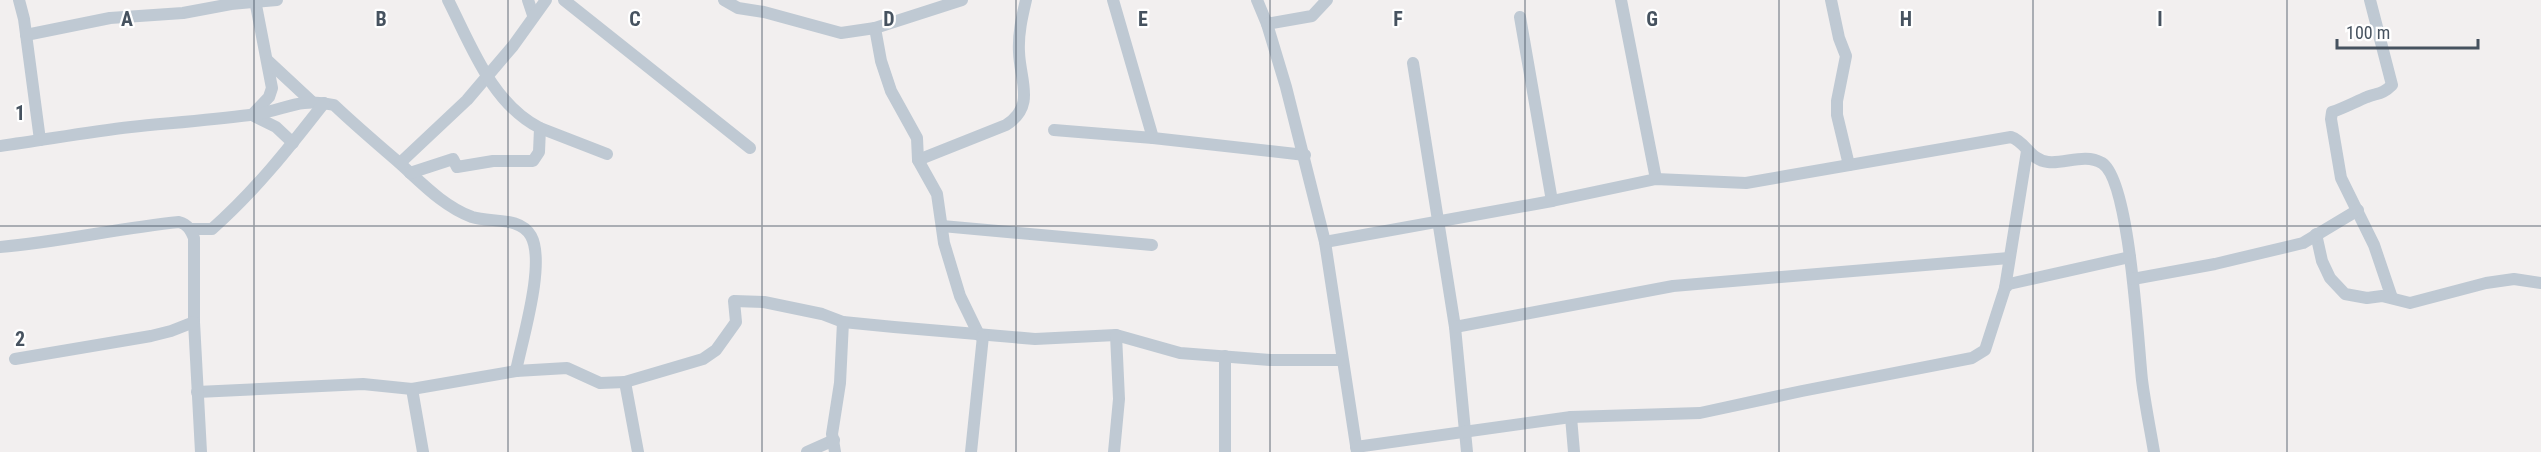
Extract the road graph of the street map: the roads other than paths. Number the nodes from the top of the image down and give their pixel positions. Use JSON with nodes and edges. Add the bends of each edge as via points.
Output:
{"nodes":[{"id":1,"x":19,"y":0,"type":"edge"},
{"id":2,"x":277,"y":0,"type":"edge"},
{"id":3,"x":448,"y":0,"type":"edge"},
{"id":4,"x":528,"y":0,"type":"edge"},
{"id":5,"x":546,"y":0,"type":"edge"},
{"id":6,"x":564,"y":0,"type":"edge"},
{"id":7,"x":724,"y":0,"type":"edge"},
{"id":8,"x":962,"y":0,"type":"edge"},
{"id":9,"x":1026,"y":0,"type":"edge"},
{"id":10,"x":1113,"y":0,"type":"edge"},
{"id":11,"x":1257,"y":0,"type":"edge"},
{"id":12,"x":1327,"y":0,"type":"edge"},
{"id":13,"x":1621,"y":0,"type":"edge"},
{"id":14,"x":1831,"y":0,"type":"edge"},
{"id":15,"x":2370,"y":0,"type":"edge"},
{"id":16,"x":255,"y":1,"type":"edge"},
{"id":17,"x":533,"y":15,"type":"junction"},
{"id":18,"x":1520,"y":17,"type":"dead end"},
{"id":19,"x":1267,"y":24,"type":"junction"},
{"id":20,"x":875,"y":28,"type":"junction"},
{"id":21,"x":26,"y":35,"type":"junction"},
{"id":22,"x":267,"y":60,"type":"junction"},
{"id":23,"x":1413,"y":63,"type":"dead end"},
{"id":24,"x":487,"y":78,"type":"junction"},
{"id":25,"x":311,"y":101,"type":"junction"},
{"id":26,"x":324,"y":103,"type":"junction"},
{"id":27,"x":252,"y":115,"type":"junction"},
{"id":28,"x":540,"y":128,"type":"junction"},
{"id":29,"x":1054,"y":130,"type":"dead end"},
{"id":30,"x":1153,"y":138,"type":"junction"},
{"id":31,"x":40,"y":140,"type":"junction"},
{"id":32,"x":293,"y":143,"type":"junction"},
{"id":33,"x":0,"y":146,"type":"edge"},
{"id":34,"x":750,"y":148,"type":"dead end"},
{"id":35,"x":2027,"y":152,"type":"junction"},
{"id":36,"x":607,"y":154,"type":"dead end"},
{"id":37,"x":1305,"y":155,"type":"junction"},
{"id":38,"x":918,"y":160,"type":"junction"},
{"id":39,"x":399,"y":163,"type":"junction"},
{"id":40,"x":1850,"y":165,"type":"junction"},
{"id":41,"x":410,"y":173,"type":"junction"},
{"id":42,"x":1656,"y":179,"type":"junction"},
{"id":43,"x":1552,"y":201,"type":"junction"},
{"id":44,"x":2358,"y":210,"type":"junction"},
{"id":45,"x":1439,"y":220,"type":"junction"},
{"id":46,"x":942,"y":226,"type":"junction"},
{"id":47,"x":190,"y":229,"type":"junction"},
{"id":48,"x":2316,"y":234,"type":"junction"},
{"id":49,"x":1325,"y":242,"type":"junction"},
{"id":50,"x":1152,"y":245,"type":"dead end"},
{"id":51,"x":0,"y":247,"type":"edge"},
{"id":52,"x":2130,"y":257,"type":"junction"},
{"id":53,"x":2009,"y":258,"type":"junction"},
{"id":54,"x":2133,"y":279,"type":"junction"},
{"id":55,"x":2541,"y":283,"type":"edge"},
{"id":56,"x":2005,"y":288,"type":"junction"},
{"id":57,"x":2392,"y":298,"type":"junction"},
{"id":58,"x":194,"y":322,"type":"junction"},
{"id":59,"x":843,"y":322,"type":"junction"},
{"id":60,"x":1455,"y":327,"type":"junction"},
{"id":61,"x":981,"y":335,"type":"junction"},
{"id":62,"x":1116,"y":335,"type":"junction"},
{"id":63,"x":1225,"y":356,"type":"junction"},
{"id":64,"x":15,"y":359,"type":"dead end"},
{"id":65,"x":1342,"y":360,"type":"junction"},
{"id":66,"x":516,"y":371,"type":"junction"},
{"id":67,"x":625,"y":382,"type":"junction"},
{"id":68,"x":412,"y":389,"type":"junction"},
{"id":69,"x":197,"y":392,"type":"junction"},
{"id":70,"x":1571,"y":417,"type":"junction"},
{"id":71,"x":1464,"y":431,"type":"junction"},
{"id":72,"x":835,"y":446,"type":"edge"},
{"id":73,"x":1356,"y":449,"type":"edge"},
{"id":74,"x":201,"y":452,"type":"edge"},
{"id":75,"x":423,"y":452,"type":"edge"},
{"id":76,"x":638,"y":452,"type":"edge"},
{"id":77,"x":807,"y":452,"type":"edge"},
{"id":78,"x":971,"y":452,"type":"edge"},
{"id":79,"x":1114,"y":452,"type":"edge"},
{"id":80,"x":1225,"y":452,"type":"edge"},
{"id":81,"x":1467,"y":452,"type":"edge"},
{"id":82,"x":1574,"y":452,"type":"edge"},
{"id":83,"x":2154,"y":452,"type":"edge"}],
"edges":[{"from":1,"to":21,"type":"street"},
{"from":2,"to":16,"type":"street"},
{"from":3,"to":24,"type":"street"},
{"from":4,"to":17,"type":"street"},
{"from":5,"to":17,"type":"street"},
{"from":6,"to":34,"type":"street"},
{"from":7,"to":20,"type":"street","via":[[738,8],[841,33]]},
{"from":8,"to":20,"type":"street"},
{"from":9,"to":38,"type":"street","via":[[1019,51],[1024,98],[1018,118]]},
{"from":10,"to":30,"type":"street"},
{"from":11,"to":19,"type":"street"},
{"from":12,"to":19,"type":"street","via":[[1312,16]]},
{"from":13,"to":42,"type":"street"},
{"from":14,"to":40,"type":"street","via":[[1846,56],[1837,115]]},
{"from":15,"to":44,"type":"street","via":[[2392,85],[2384,93],[2331,112],[2341,178]]},
{"from":16,"to":21,"type":"street","via":[[110,18]]},
{"from":16,"to":22,"type":"street"},
{"from":17,"to":24,"type":"street"},
{"from":18,"to":43,"type":"street"},
{"from":19,"to":37,"type":"street"},
{"from":20,"to":38,"type":"street","via":[[891,91],[917,138]]},
{"from":21,"to":31,"type":"street"},
{"from":22,"to":25,"type":"street"},
{"from":22,"to":27,"type":"street","via":[[272,88]]},
{"from":23,"to":45,"type":"street"},
{"from":24,"to":28,"type":"street","via":[[525,121]]},
{"from":24,"to":39,"type":"street"},
{"from":25,"to":26,"type":"street"},
{"from":25,"to":27,"type":"street"},
{"from":26,"to":32,"type":"street"},
{"from":26,"to":39,"type":"street","via":[[334,105]]},
{"from":27,"to":31,"type":"street"},
{"from":27,"to":32,"type":"street","via":[[276,127]]},
{"from":28,"to":36,"type":"street"},
{"from":28,"to":41,"type":"street","via":[[539,152],[534,161],[493,161],[458,167],[453,159]]},
{"from":29,"to":30,"type":"street"},
{"from":30,"to":37,"type":"street"},
{"from":31,"to":33,"type":"street"},
{"from":32,"to":47,"type":"street","via":[[242,202],[212,229]]},
{"from":35,"to":40,"type":"street","via":[[2016,139],[2002,137]]},
{"from":35,"to":52,"type":"street","via":[[2046,162],[2092,159],[2108,168],[2119,197]]},
{"from":35,"to":53,"type":"street"},
{"from":37,"to":49,"type":"street"},
{"from":38,"to":46,"type":"street","via":[[937,195]]},
{"from":39,"to":41,"type":"street"},
{"from":40,"to":42,"type":"street","via":[[1746,183]]},
{"from":41,"to":66,"type":"street","via":[[438,198],[472,217],[515,224],[531,237],[536,263]]},
{"from":42,"to":43,"type":"street"},
{"from":43,"to":45,"type":"street"},
{"from":44,"to":48,"type":"street"},
{"from":44,"to":57,"type":"street"},
{"from":45,"to":49,"type":"street"},
{"from":45,"to":60,"type":"street"},
{"from":46,"to":50,"type":"street"},
{"from":46,"to":61,"type":"street","via":[[960,296]]},
{"from":47,"to":51,"type":"street","via":[[184,223],[171,223]]},
{"from":47,"to":58,"type":"street","via":[[194,238]]},
{"from":48,"to":54,"type":"street","via":[[2302,243]]},
{"from":48,"to":57,"type":"street","via":[[2330,278],[2345,294]]},
{"from":49,"to":65,"type":"street"},
{"from":52,"to":54,"type":"street"},
{"from":52,"to":56,"type":"street","via":[[2014,282]]},
{"from":53,"to":56,"type":"street"},
{"from":53,"to":60,"type":"street","via":[[1673,286]]},
{"from":54,"to":83,"type":"street","via":[[2142,380]]},
{"from":55,"to":57,"type":"street","via":[[2514,279],[2487,283],[2410,303]]},
{"from":56,"to":70,"type":"street","via":[[1985,350],[1972,358],[1700,413]]},
{"from":58,"to":64,"type":"street","via":[[171,332]]},
{"from":58,"to":69,"type":"street"},
{"from":59,"to":61,"type":"street"},
{"from":59,"to":67,"type":"street","via":[[764,302],[734,301],[736,322],[716,350],[703,359]]},
{"from":59,"to":72,"type":"street"},
{"from":60,"to":71,"type":"street"},
{"from":61,"to":62,"type":"street","via":[[1035,339]]},
{"from":61,"to":78,"type":"street"},
{"from":62,"to":63,"type":"street","via":[[1180,353]]},
{"from":62,"to":79,"type":"street","via":[[1119,399]]},
{"from":63,"to":65,"type":"street"},
{"from":63,"to":80,"type":"street"},
{"from":65,"to":73,"type":"street"},
{"from":66,"to":67,"type":"street","via":[[567,368],[600,382]]},
{"from":66,"to":68,"type":"street"},
{"from":67,"to":76,"type":"street"},
{"from":68,"to":69,"type":"street","via":[[363,384]]},
{"from":68,"to":75,"type":"street"},
{"from":69,"to":74,"type":"street"},
{"from":70,"to":71,"type":"street"},
{"from":70,"to":82,"type":"street"},
{"from":71,"to":73,"type":"street"},
{"from":71,"to":81,"type":"street"},
{"from":72,"to":77,"type":"street"}]}
